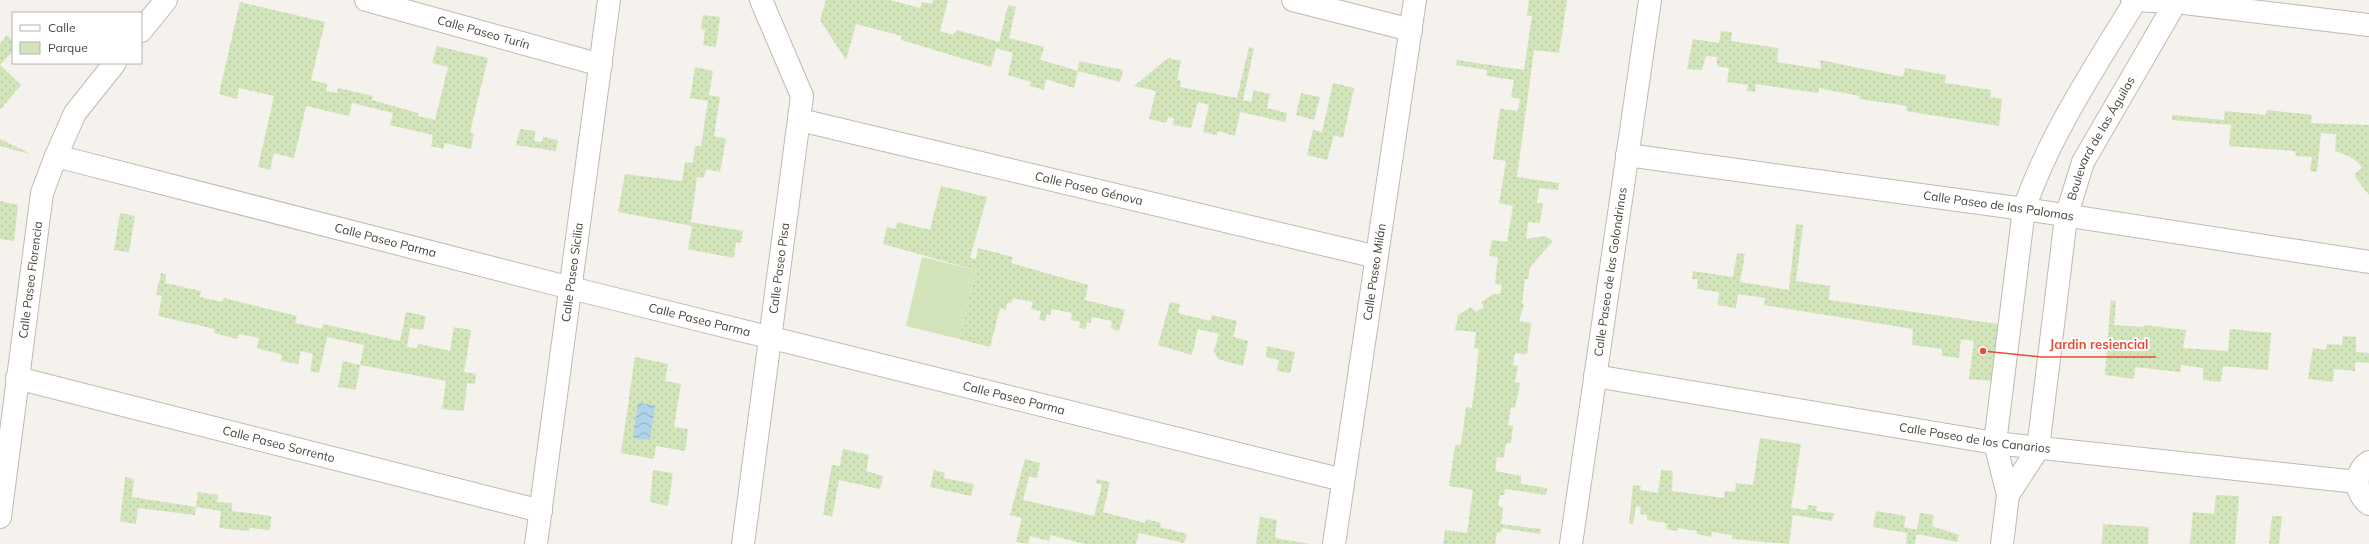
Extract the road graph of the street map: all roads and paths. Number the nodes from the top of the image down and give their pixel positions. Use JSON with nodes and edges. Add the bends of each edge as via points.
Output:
{"nodes":[{"id":1,"x":166,"y":0,"type":"edge"},
{"id":2,"x":366,"y":0,"type":"edge"},
{"id":3,"x":610,"y":0,"type":"edge"},
{"id":4,"x":761,"y":0,"type":"edge"},
{"id":5,"x":1292,"y":0,"type":"edge"},
{"id":6,"x":1415,"y":0,"type":"edge"},
{"id":7,"x":1650,"y":0,"type":"edge"},
{"id":8,"x":2135,"y":0,"type":"edge"},
{"id":9,"x":2176,"y":1,"type":"edge"},
{"id":10,"x":2369,"y":25,"type":"edge"},
{"id":11,"x":142,"y":30,"type":"edge"},
{"id":12,"x":1411,"y":30,"type":"junction"},
{"id":13,"x":114,"y":64,"type":"edge"},
{"id":14,"x":601,"y":65,"type":"junction"},
{"id":15,"x":800,"y":120,"type":"junction"},
{"id":16,"x":1627,"y":155,"type":"junction"},
{"id":17,"x":56,"y":156,"type":"junction"},
{"id":18,"x":2024,"y":209,"type":"junction"},
{"id":19,"x":2066,"y":217,"type":"junction"},
{"id":20,"x":1377,"y":257,"type":"junction"},
{"id":21,"x":2369,"y":262,"type":"edge"},
{"id":22,"x":571,"y":288,"type":"junction"},
{"id":23,"x":770,"y":336,"type":"junction"},
{"id":24,"x":1595,"y":376,"type":"junction"},
{"id":25,"x":17,"y":378,"type":"junction"},
{"id":26,"x":1995,"y":443,"type":"junction"},
{"id":27,"x":2038,"y":449,"type":"junction"},
{"id":28,"x":2369,"y":462,"type":"edge"},
{"id":29,"x":1343,"y":480,"type":"junction"},
{"id":30,"x":2357,"y":482,"type":"junction"},
{"id":31,"x":2008,"y":495,"type":"junction"},
{"id":32,"x":2369,"y":504,"type":"edge"},
{"id":33,"x":541,"y":511,"type":"junction"},
{"id":34,"x":0,"y":517,"type":"edge"},
{"id":35,"x":536,"y":544,"type":"edge"},
{"id":36,"x":742,"y":544,"type":"edge"},
{"id":37,"x":1334,"y":544,"type":"edge"},
{"id":38,"x":1571,"y":544,"type":"edge"},
{"id":39,"x":2002,"y":544,"type":"edge"}],
"edges":[{"from":1,"to":11,"type":"street"},
{"from":2,"to":14,"type":"street","name":"Calle Paseo Turín"},
{"from":3,"to":14,"type":"street","name":"Calle Paseo Sicilia"},
{"from":4,"to":15,"type":"street","name":"Calle Paseo Pisa","via":[[802,96]]},
{"from":5,"to":12,"type":"street"},
{"from":6,"to":12,"type":"street","name":"Calle Paseo Milán"},
{"from":7,"to":16,"type":"street","name":"Calle Paseo de las Golondrinas"},
{"from":8,"to":9,"type":"street"},
{"from":8,"to":18,"type":"street","name":"Boulevard de las Águilas","via":[[2070,109],[2034,180]]},
{"from":9,"to":10,"type":"street"},
{"from":9,"to":19,"type":"street","name":"Boulevard de las Águilas","via":[[2083,162]]},
{"from":12,"to":20,"type":"street","name":"Calle Paseo Milán"},
{"from":13,"to":17,"type":"street","name":"Calle Paseo Florencia","via":[[75,113]]},
{"from":14,"to":22,"type":"street","name":"Calle Paseo Sicilia"},
{"from":15,"to":20,"type":"street","name":"Calle Paseo Génova"},
{"from":15,"to":23,"type":"street","name":"Calle Paseo Pisa"},
{"from":16,"to":18,"type":"street","name":"Calle Paseo de las Palomas"},
{"from":16,"to":24,"type":"street","name":"Calle Paseo de las Golondrinas"},
{"from":17,"to":22,"type":"street","name":"Calle Paseo Parma"},
{"from":17,"to":25,"type":"street","name":"Calle Paseo Florencia","via":[[42,193]]},
{"from":18,"to":19,"type":"street","name":"Calle Paseo de las Palomas"},
{"from":18,"to":26,"type":"street","name":"Boulevard de las Águilas"},
{"from":19,"to":21,"type":"street","name":"Calle Paseo de las Palomas"},
{"from":19,"to":27,"type":"street","name":"Boulevard de las Águilas"},
{"from":20,"to":29,"type":"street","name":"Calle Paseo Milán"},
{"from":22,"to":23,"type":"street","name":"Calle Paseo Parma"},
{"from":22,"to":33,"type":"street","name":"Calle Paseo Sicilia"},
{"from":23,"to":29,"type":"street","name":"Calle Paseo Parma"},
{"from":23,"to":36,"type":"street","name":"Calle Paseo Pisa"},
{"from":24,"to":26,"type":"street","name":"Calle Paseo de los Canarios"},
{"from":24,"to":38,"type":"street","name":"Calle Paseo de las Golondrinas"},
{"from":25,"to":33,"type":"street","name":"Calle Paseo Sorrento"},
{"from":25,"to":34,"type":"street","name":"Calle Paseo Florencia"},
{"from":26,"to":27,"type":"street","name":"Calle Paseo de los Canarios"},
{"from":26,"to":31,"type":"street","name":"Boulevard de las Águilas"},
{"from":27,"to":30,"type":"street","name":"Calle Paseo de los Canarios"},
{"from":27,"to":31,"type":"street","name":"Boulevard de las Águilas"},
{"from":28,"to":30,"type":"street","via":[[2359,472]]},
{"from":29,"to":37,"type":"street","name":"Calle Paseo Milán"},
{"from":30,"to":32,"type":"street","via":[[2363,500]]},
{"from":31,"to":39,"type":"street","name":"Boulevard de las Águilas"},
{"from":33,"to":35,"type":"street","name":"Calle Paseo Sicilia"}]}
